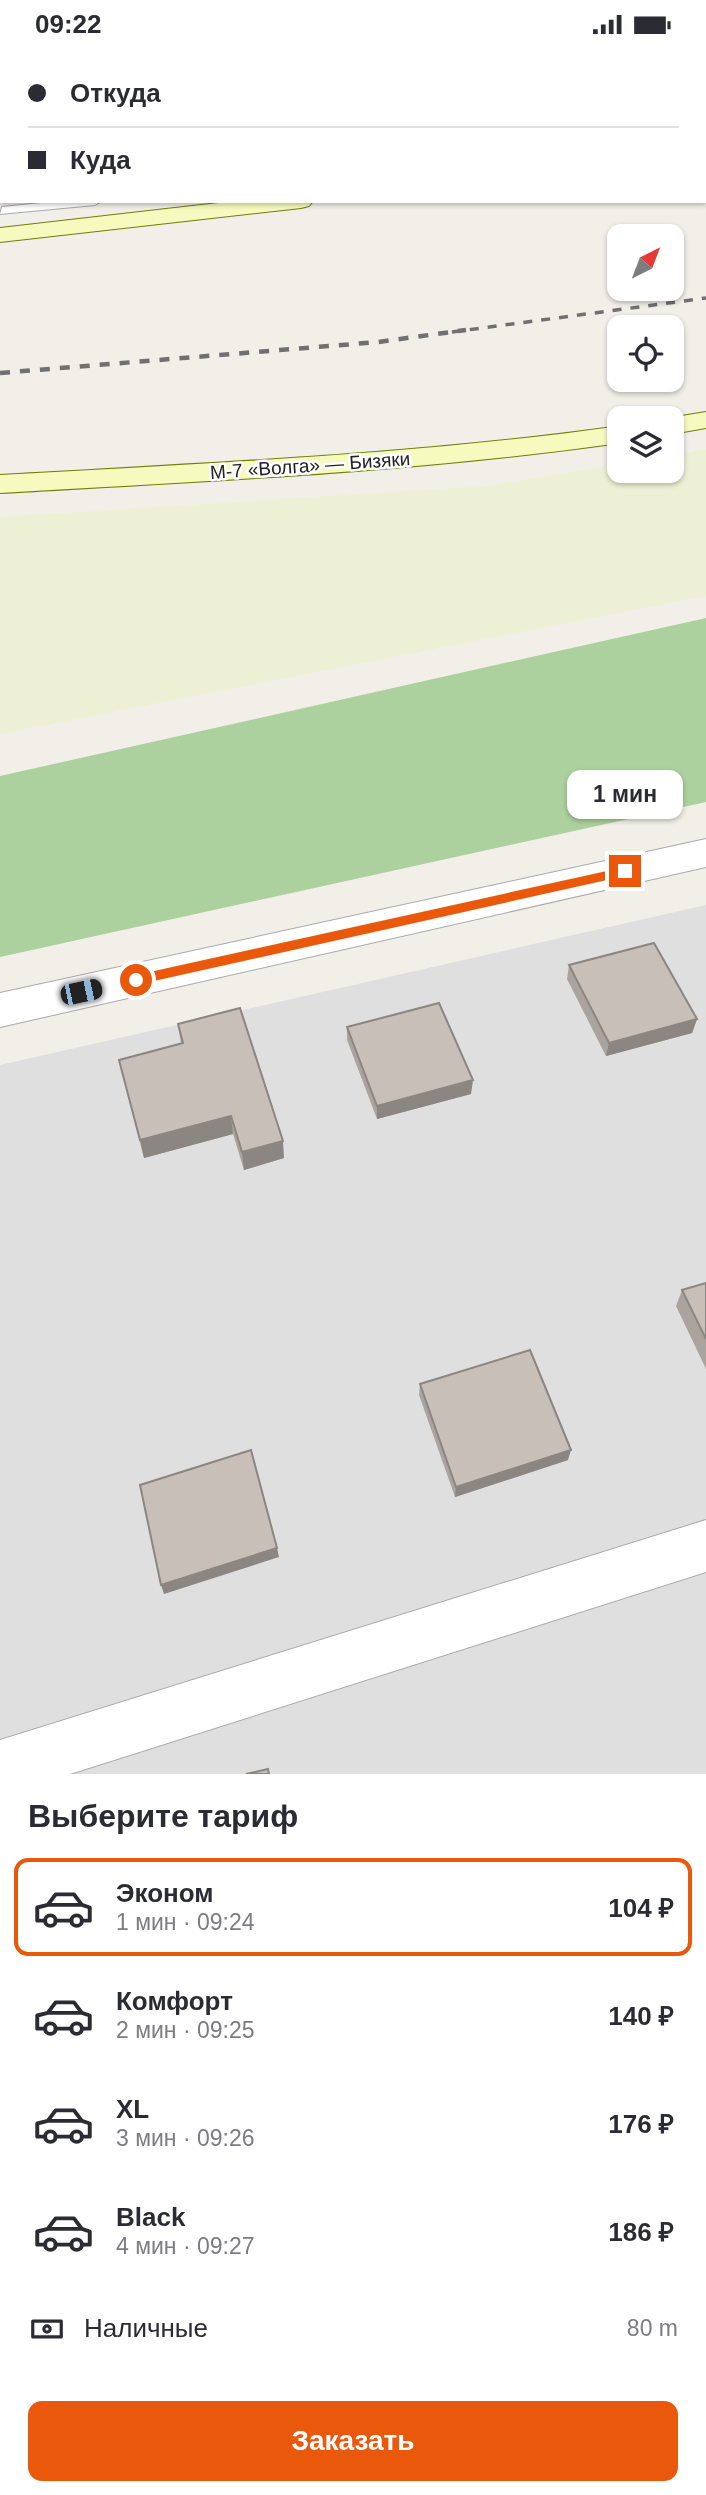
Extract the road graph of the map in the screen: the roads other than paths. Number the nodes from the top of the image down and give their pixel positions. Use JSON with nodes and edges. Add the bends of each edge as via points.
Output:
{"nodes":[{"id":1,"x":85,"y":203,"type":"edge"},
{"id":2,"x":271,"y":203,"type":"edge"},
{"id":3,"x":3,"y":221,"type":"edge"},
{"id":4,"x":706,"y":420,"type":"edge"},
{"id":5,"x":684,"y":424,"type":"edge"},
{"id":6,"x":607,"y":436,"type":"edge"},
{"id":7,"x":0,"y":484,"type":"edge"},
{"id":8,"x":706,"y":853,"type":"edge"},
{"id":9,"x":0,"y":1010,"type":"edge"},
{"id":10,"x":706,"y":1546,"type":"edge"},
{"id":11,"x":0,"y":1769,"type":"edge"}],
"edges":[{"from":1,"to":3,"type":"lane"},
{"from":2,"to":3,"type":"main road"},
{"from":4,"to":5,"type":"main road"},
{"from":6,"to":7,"type":"main road","name":"М-7 «Волга» — Бизяки","via":[[384,461]]},
{"from":8,"to":9,"type":"street"},
{"from":10,"to":11,"type":"street"}]}
